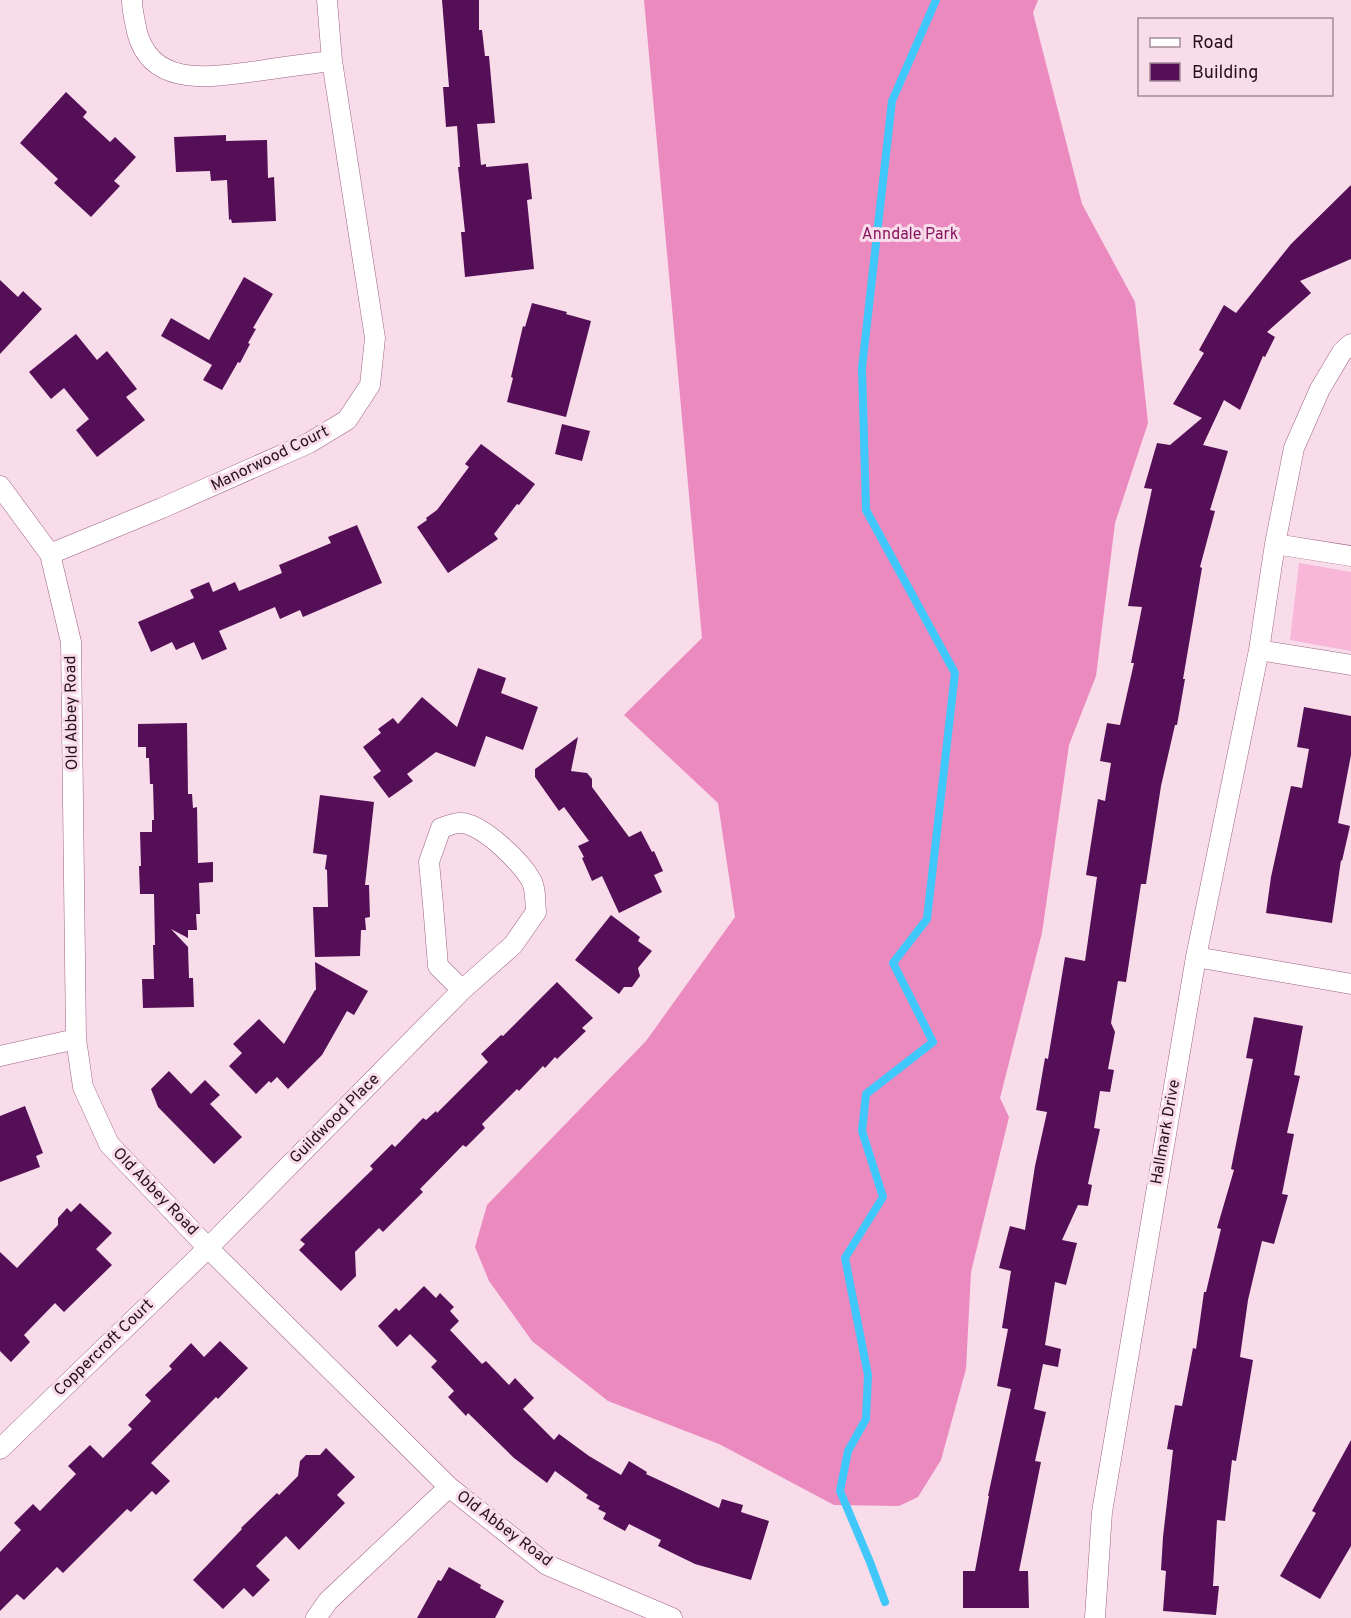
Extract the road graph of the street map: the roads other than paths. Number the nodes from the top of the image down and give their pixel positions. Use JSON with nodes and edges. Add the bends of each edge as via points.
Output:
{"nodes":[{"id":1,"x":132,"y":0,"type":"edge"},
{"id":2,"x":327,"y":0,"type":"edge"},
{"id":3,"x":332,"y":61,"type":"junction"},
{"id":4,"x":1351,"y":344,"type":"edge"},
{"id":5,"x":0,"y":486,"type":"edge"},
{"id":6,"x":1275,"y":544,"type":"junction"},
{"id":7,"x":50,"y":554,"type":"junction"},
{"id":8,"x":1351,"y":556,"type":"edge"},
{"id":9,"x":1259,"y":650,"type":"junction"},
{"id":10,"x":1351,"y":665,"type":"edge"},
{"id":11,"x":1196,"y":957,"type":"junction"},
{"id":12,"x":1351,"y":984,"type":"edge"},
{"id":13,"x":462,"y":990,"type":"junction"},
{"id":14,"x":76,"y":1039,"type":"junction"},
{"id":15,"x":0,"y":1056,"type":"edge"},
{"id":16,"x":208,"y":1248,"type":"junction"},
{"id":17,"x":0,"y":1449,"type":"edge"},
{"id":18,"x":449,"y":1487,"type":"junction"},
{"id":19,"x":316,"y":1618,"type":"edge"},
{"id":20,"x":672,"y":1618,"type":"edge"},
{"id":21,"x":1095,"y":1618,"type":"edge"}],
"edges":[{"from":1,"to":3,"type":"street","via":[[140,44],[154,61],[174,73],[206,78]]},
{"from":2,"to":3,"type":"street","name":"Manorwood Court"},
{"from":3,"to":7,"type":"street","name":"Manorwood Court","via":[[375,338],[370,386],[347,420],[309,443]]},
{"from":4,"to":6,"type":"street","name":"Hallmark Drive","via":[[1320,389],[1294,448]]},
{"from":5,"to":7,"type":"street","name":"Old Abbey Road"},
{"from":6,"to":8,"type":"street"},
{"from":6,"to":9,"type":"street","name":"Hallmark Drive"},
{"from":7,"to":14,"type":"street","name":"Old Abbey Road","via":[[71,642]]},
{"from":9,"to":10,"type":"street"},
{"from":9,"to":11,"type":"street","name":"Hallmark Drive"},
{"from":11,"to":12,"type":"street"},
{"from":11,"to":21,"type":"street","name":"Hallmark Drive","via":[[1102,1512]]},
{"from":13,"to":13,"type":"street","name":"Guildwood Place","via":[[513,945],[536,912],[532,881],[518,864],[479,828],[460,822],[441,828],[429,861],[438,966]]},
{"from":13,"to":16,"type":"street","name":"Guildwood Place"},
{"from":14,"to":15,"type":"street"},
{"from":14,"to":16,"type":"street","name":"Old Abbey Road","via":[[83,1087],[109,1144]]},
{"from":16,"to":17,"type":"street","name":"Coppercroft Court"},
{"from":16,"to":18,"type":"street","name":"Old Abbey Road"},
{"from":18,"to":19,"type":"street","via":[[328,1601]]},
{"from":18,"to":20,"type":"street","name":"Old Abbey Road","via":[[547,1565]]}]}
